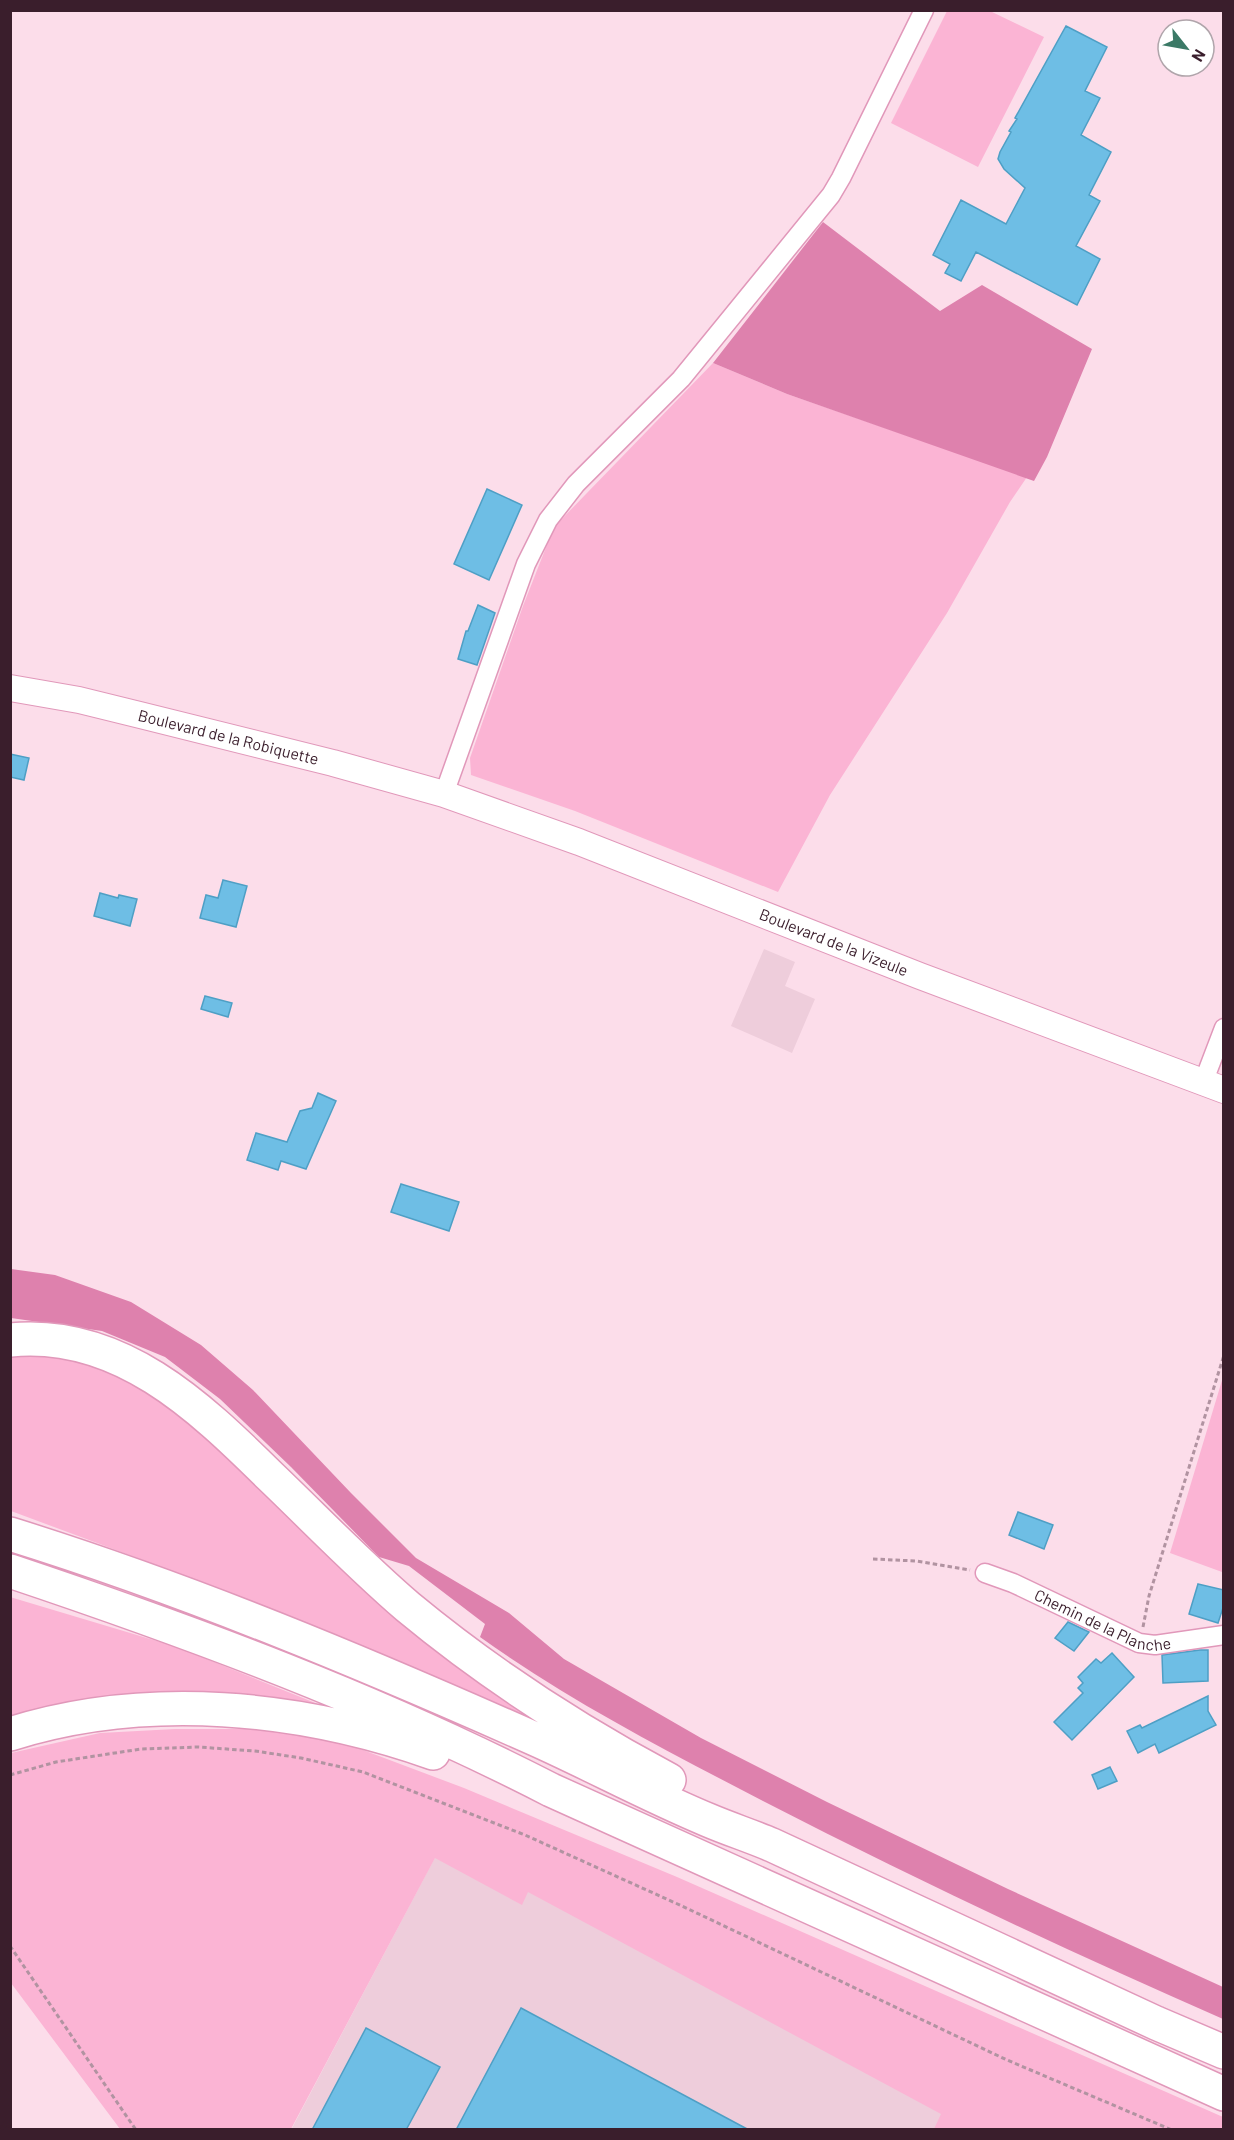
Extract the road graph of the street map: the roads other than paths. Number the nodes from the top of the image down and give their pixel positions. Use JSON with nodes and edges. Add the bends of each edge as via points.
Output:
{"nodes":[{"id":1,"x":924,"y":10,"type":"edge"},
{"id":2,"x":10,"y":688,"type":"edge"},
{"id":3,"x":444,"y":794,"type":"junction"},
{"id":4,"x":1224,"y":1028,"type":"edge"},
{"id":5,"x":1213,"y":1086,"type":"edge"},
{"id":6,"x":10,"y":1340,"type":"edge"},
{"id":7,"x":10,"y":1534,"type":"edge"},
{"id":8,"x":10,"y":1571,"type":"edge"},
{"id":9,"x":985,"y":1573,"type":"road end"},
{"id":10,"x":10,"y":1580,"type":"edge"},
{"id":11,"x":108,"y":1604,"type":"junction"},
{"id":12,"x":1224,"y":1635,"type":"edge"},
{"id":13,"x":10,"y":1734,"type":"edge"},
{"id":14,"x":551,"y":1790,"type":"junction"},
{"id":15,"x":772,"y":1845,"type":"junction"},
{"id":16,"x":1224,"y":2052,"type":"edge"},
{"id":17,"x":1224,"y":2094,"type":"edge"}],
"edges":[{"from":1,"to":3,"type":"street","via":[[831,195],[681,379],[576,484],[548,520],[526,564]]},
{"from":2,"to":3,"type":"main road","name":"Boulevard de la Robiquette","via":[[79,700]]},
{"from":3,"to":5,"type":"main road","name":"Boulevard de la Vizeule","via":[[579,842]]},
{"from":4,"to":5,"type":"street"},
{"from":6,"to":15,"type":"highway","via":[[61,1341],[101,1350],[178,1393],[236,1442],[358,1562],[442,1635],[529,1697],[603,1743],[714,1803]]},
{"from":7,"to":15,"type":"highway","via":[[288,1634]]},
{"from":8,"to":11,"type":"highway"},
{"from":9,"to":12,"type":"street","name":"Chemin de la Planche","via":[[1139,1643],[1155,1645]]},
{"from":10,"to":11,"type":"highway"},
{"from":11,"to":14,"type":"highway","via":[[261,1660],[392,1715]]},
{"from":13,"to":14,"type":"highway","via":[[70,1719],[180,1708],[270,1715],[315,1720],[369,1733]]},
{"from":14,"to":17,"type":"highway"},
{"from":15,"to":16,"type":"highway"}]}
